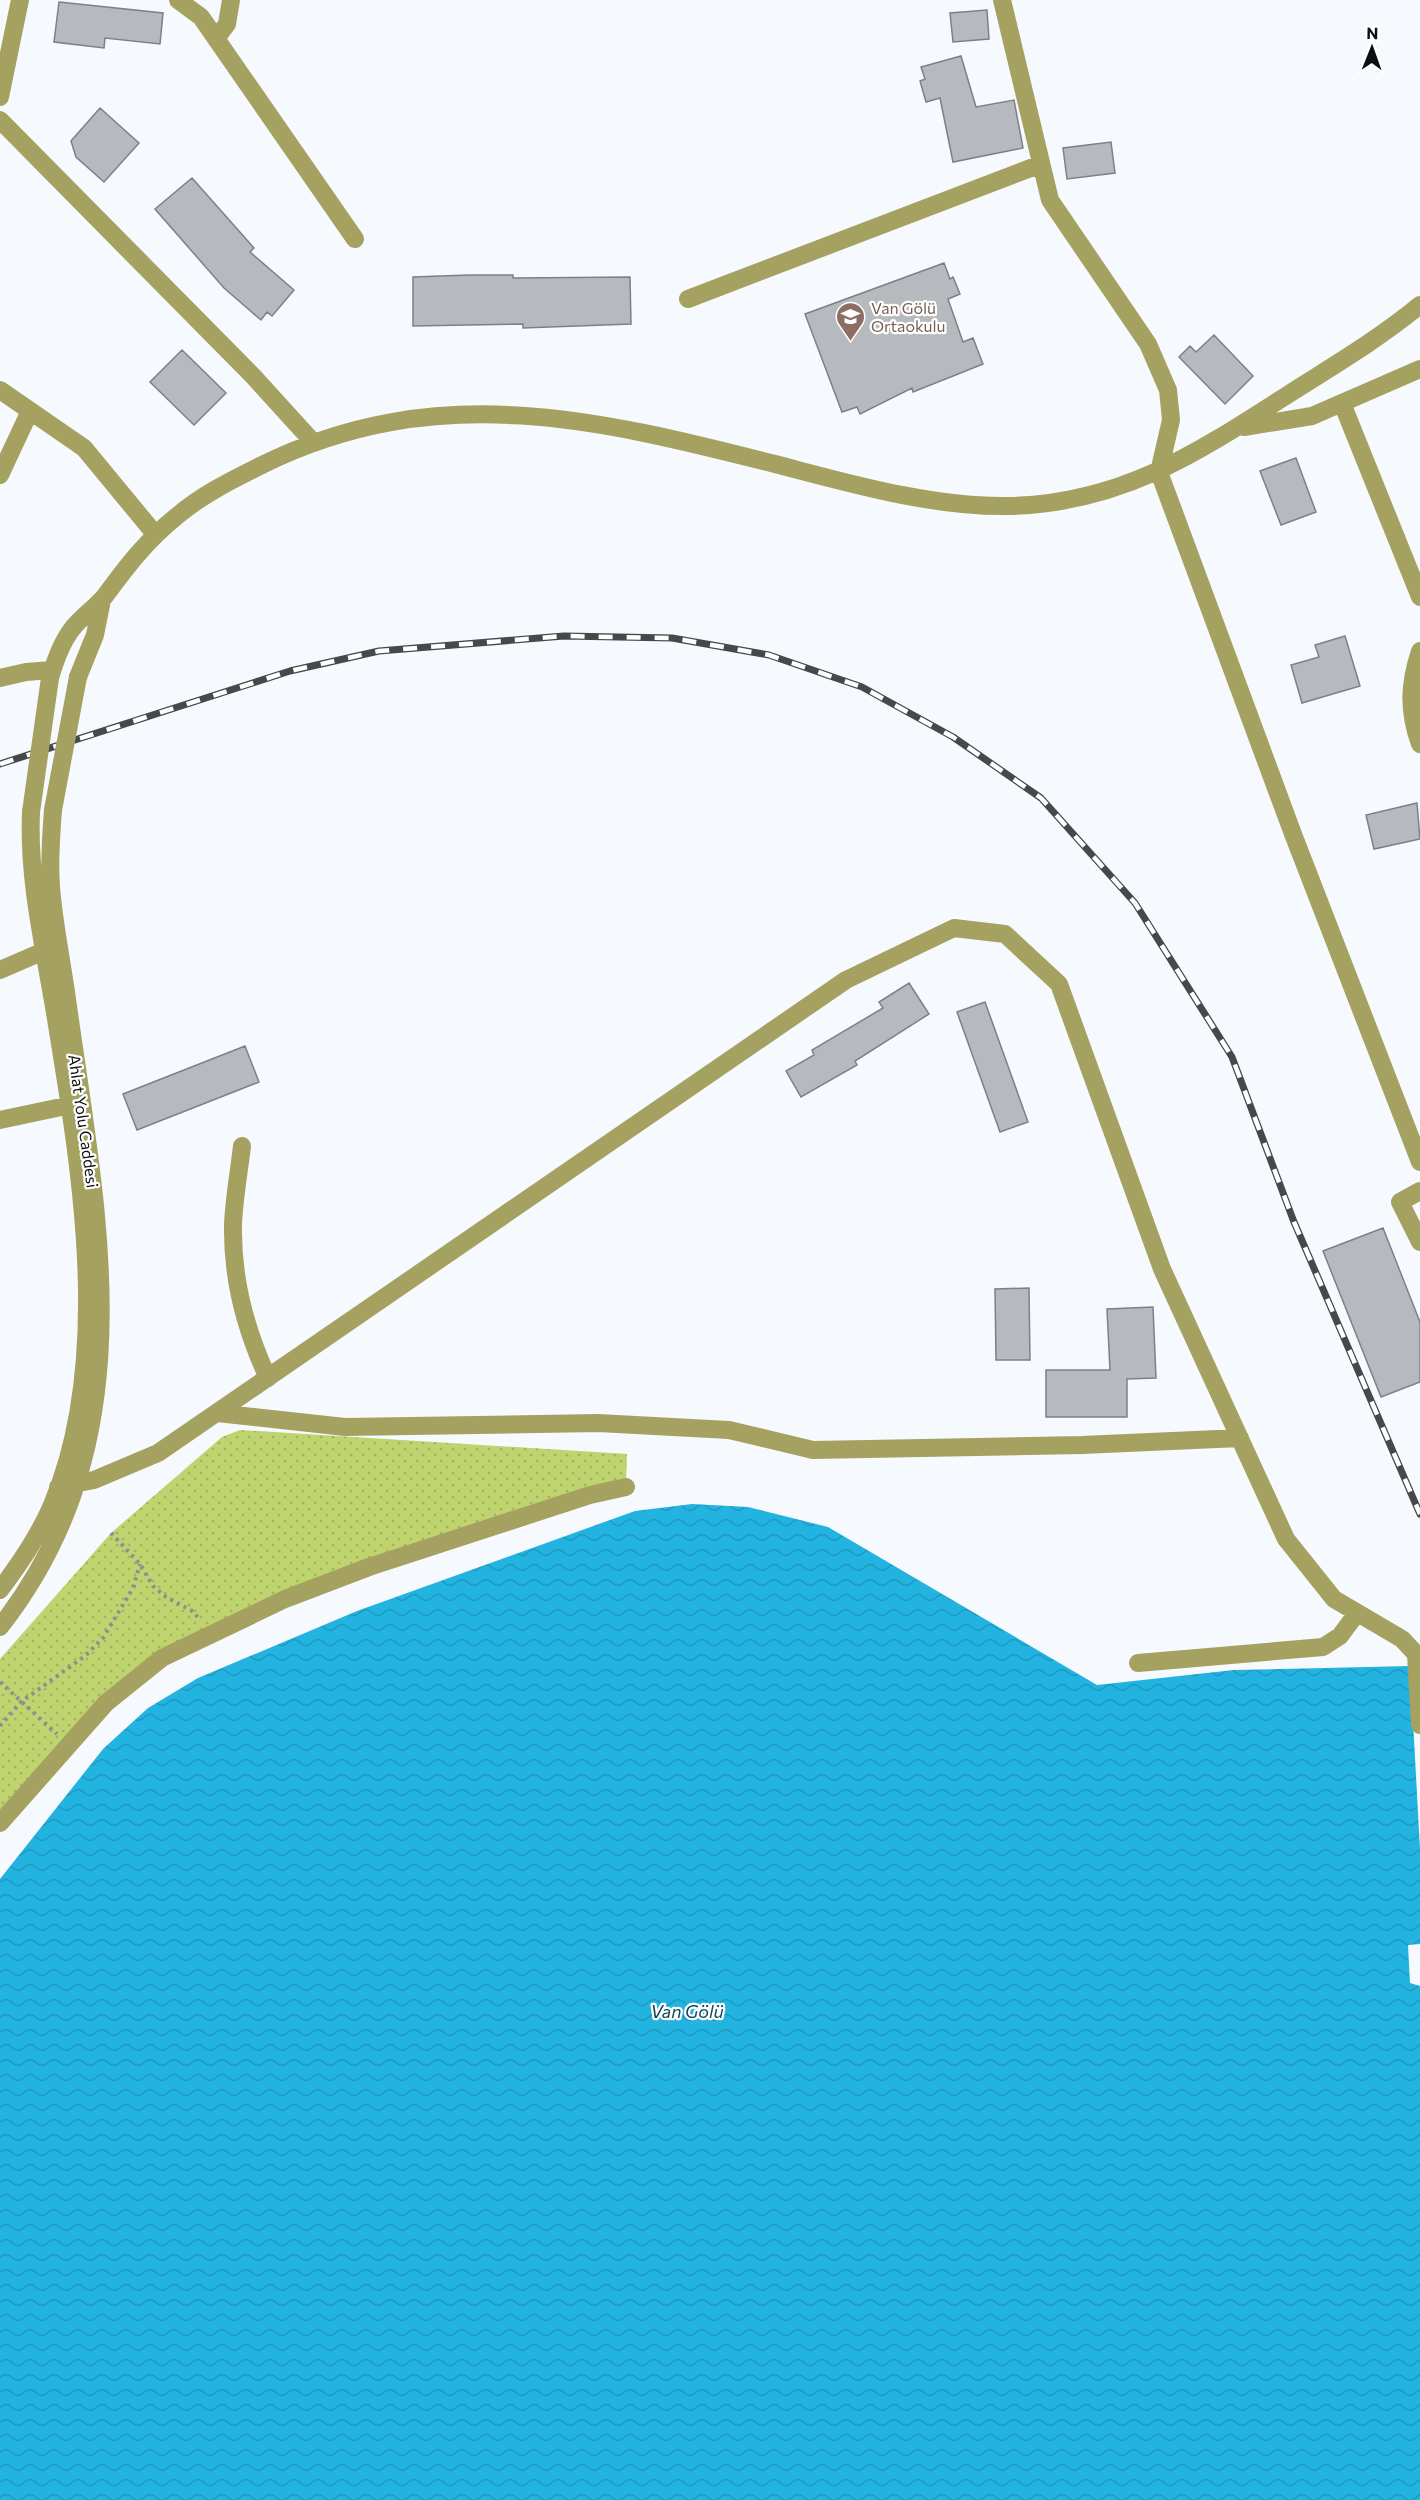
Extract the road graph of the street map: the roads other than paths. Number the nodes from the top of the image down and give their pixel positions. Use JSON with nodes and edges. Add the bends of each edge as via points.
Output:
{"nodes":[{"id":1,"x":20,"y":0,"type":"edge"},
{"id":2,"x":178,"y":0,"type":"edge"},
{"id":3,"x":231,"y":0,"type":"edge"},
{"id":4,"x":1002,"y":0,"type":"edge"},
{"id":5,"x":216,"y":39,"type":"junction"},
{"id":6,"x":0,"y":97,"type":"edge"},
{"id":7,"x":0,"y":120,"type":"edge"},
{"id":8,"x":1041,"y":165,"type":"junction"},
{"id":9,"x":355,"y":238,"type":"dead end"},
{"id":10,"x":688,"y":299,"type":"dead end"},
{"id":11,"x":1420,"y":305,"type":"edge"},
{"id":12,"x":1420,"y":369,"type":"edge"},
{"id":13,"x":0,"y":390,"type":"edge"},
{"id":14,"x":1342,"y":403,"type":"junction"},
{"id":15,"x":30,"y":411,"type":"junction"},
{"id":16,"x":1236,"y":428,"type":"junction"},
{"id":17,"x":313,"y":442,"type":"junction"},
{"id":18,"x":1159,"y":472,"type":"junction"},
{"id":19,"x":0,"y":475,"type":"edge"},
{"id":20,"x":155,"y":534,"type":"junction"},
{"id":21,"x":1420,"y":597,"type":"edge"},
{"id":22,"x":102,"y":600,"type":"junction"},
{"id":23,"x":1420,"y":651,"type":"edge"},
{"id":24,"x":51,"y":674,"type":"junction"},
{"id":25,"x":0,"y":678,"type":"edge"},
{"id":26,"x":1420,"y":744,"type":"edge"},
{"id":27,"x":44,"y":951,"type":"junction"},
{"id":28,"x":0,"y":970,"type":"edge"},
{"id":29,"x":75,"y":1104,"type":"junction"},
{"id":30,"x":0,"y":1120,"type":"edge"},
{"id":31,"x":242,"y":1146,"type":"dead end"},
{"id":32,"x":1420,"y":1162,"type":"edge"},
{"id":33,"x":1420,"y":1191,"type":"edge"},
{"id":34,"x":1420,"y":1242,"type":"edge"},
{"id":35,"x":268,"y":1378,"type":"junction"},
{"id":36,"x":217,"y":1413,"type":"junction"},
{"id":37,"x":1240,"y":1438,"type":"junction"},
{"id":38,"x":67,"y":1486,"type":"junction"},
{"id":39,"x":626,"y":1488,"type":"dead end"},
{"id":40,"x":0,"y":1590,"type":"edge"},
{"id":41,"x":1357,"y":1613,"type":"junction"},
{"id":42,"x":0,"y":1627,"type":"edge"},
{"id":43,"x":1138,"y":1663,"type":"dead end"},
{"id":44,"x":1420,"y":1725,"type":"edge"},
{"id":45,"x":0,"y":1823,"type":"edge"}],
"edges":[{"from":1,"to":6,"type":"street"},
{"from":2,"to":5,"type":"street","via":[[195,11]]},
{"from":3,"to":5,"type":"street","via":[[228,24]]},
{"from":4,"to":8,"type":"street"},
{"from":5,"to":9,"type":"street"},
{"from":7,"to":17,"type":"street"},
{"from":8,"to":10,"type":"street"},
{"from":8,"to":18,"type":"street","via":[[1050,200],[1148,344],[1168,390],[1171,420]]},
{"from":11,"to":16,"type":"street","via":[[1389,330]]},
{"from":12,"to":14,"type":"street"},
{"from":13,"to":15,"type":"street"},
{"from":14,"to":16,"type":"street","via":[[1312,416]]},
{"from":14,"to":21,"type":"street"},
{"from":15,"to":19,"type":"street"},
{"from":15,"to":20,"type":"street","via":[[84,448]]},
{"from":16,"to":18,"type":"street"},
{"from":17,"to":18,"type":"street","via":[[347,432],[461,413],[526,414],[652,433],[900,493],[957,503],[1010,506],[1068,500],[1116,489]]},
{"from":17,"to":20,"type":"street","via":[[228,481],[198,499]]},
{"from":18,"to":32,"type":"street"},
{"from":20,"to":22,"type":"street"},
{"from":22,"to":24,"type":"street","name":"Ahlat Yolu Caddesi","via":[[72,628]]},
{"from":22,"to":29,"type":"street","name":"Ahlat Yolu Caddesi","bridge":true,"via":[[95,635],[78,677],[53,810],[51,886]]},
{"from":23,"to":26,"type":"street","via":[[1411,680],[1410,704]]},
{"from":24,"to":25,"type":"street","via":[[26,672]]},
{"from":24,"to":27,"type":"street","name":"Ahlat Yolu Caddesi","bridge":true,"via":[[31,812],[32,874]]},
{"from":27,"to":28,"type":"street"},
{"from":27,"to":29,"type":"street","name":"Ahlat Yolu Caddesi"},
{"from":29,"to":30,"type":"street"},
{"from":29,"to":38,"type":"street","name":"Ahlat Yolu Caddesi","via":[[88,1298]]},
{"from":31,"to":35,"type":"street","via":[[233,1226],[235,1260],[246,1320]]},
{"from":33,"to":34,"type":"street","via":[[1400,1202]]},
{"from":35,"to":36,"type":"street"},
{"from":35,"to":37,"type":"street","via":[[846,980],[954,928],[1005,934],[1059,984],[1162,1269]]},
{"from":36,"to":37,"type":"street","via":[[345,1427],[598,1424],[729,1430],[813,1450]]},
{"from":36,"to":38,"type":"street","via":[[158,1453],[94,1480]]},
{"from":37,"to":41,"type":"street","via":[[1286,1539],[1334,1599]]},
{"from":38,"to":40,"type":"street","name":"Ahlat Yolu Caddesi"},
{"from":38,"to":42,"type":"street","name":"Ahlat Yolu Caddesi","via":[[65,1516]]},
{"from":39,"to":45,"type":"street","via":[[590,1495],[369,1567],[202,1636],[162,1658],[127,1684],[68,1744]]},
{"from":41,"to":43,"type":"street","via":[[1340,1636],[1323,1647]]},
{"from":41,"to":44,"type":"street","via":[[1402,1639],[1416,1654]]}]}
